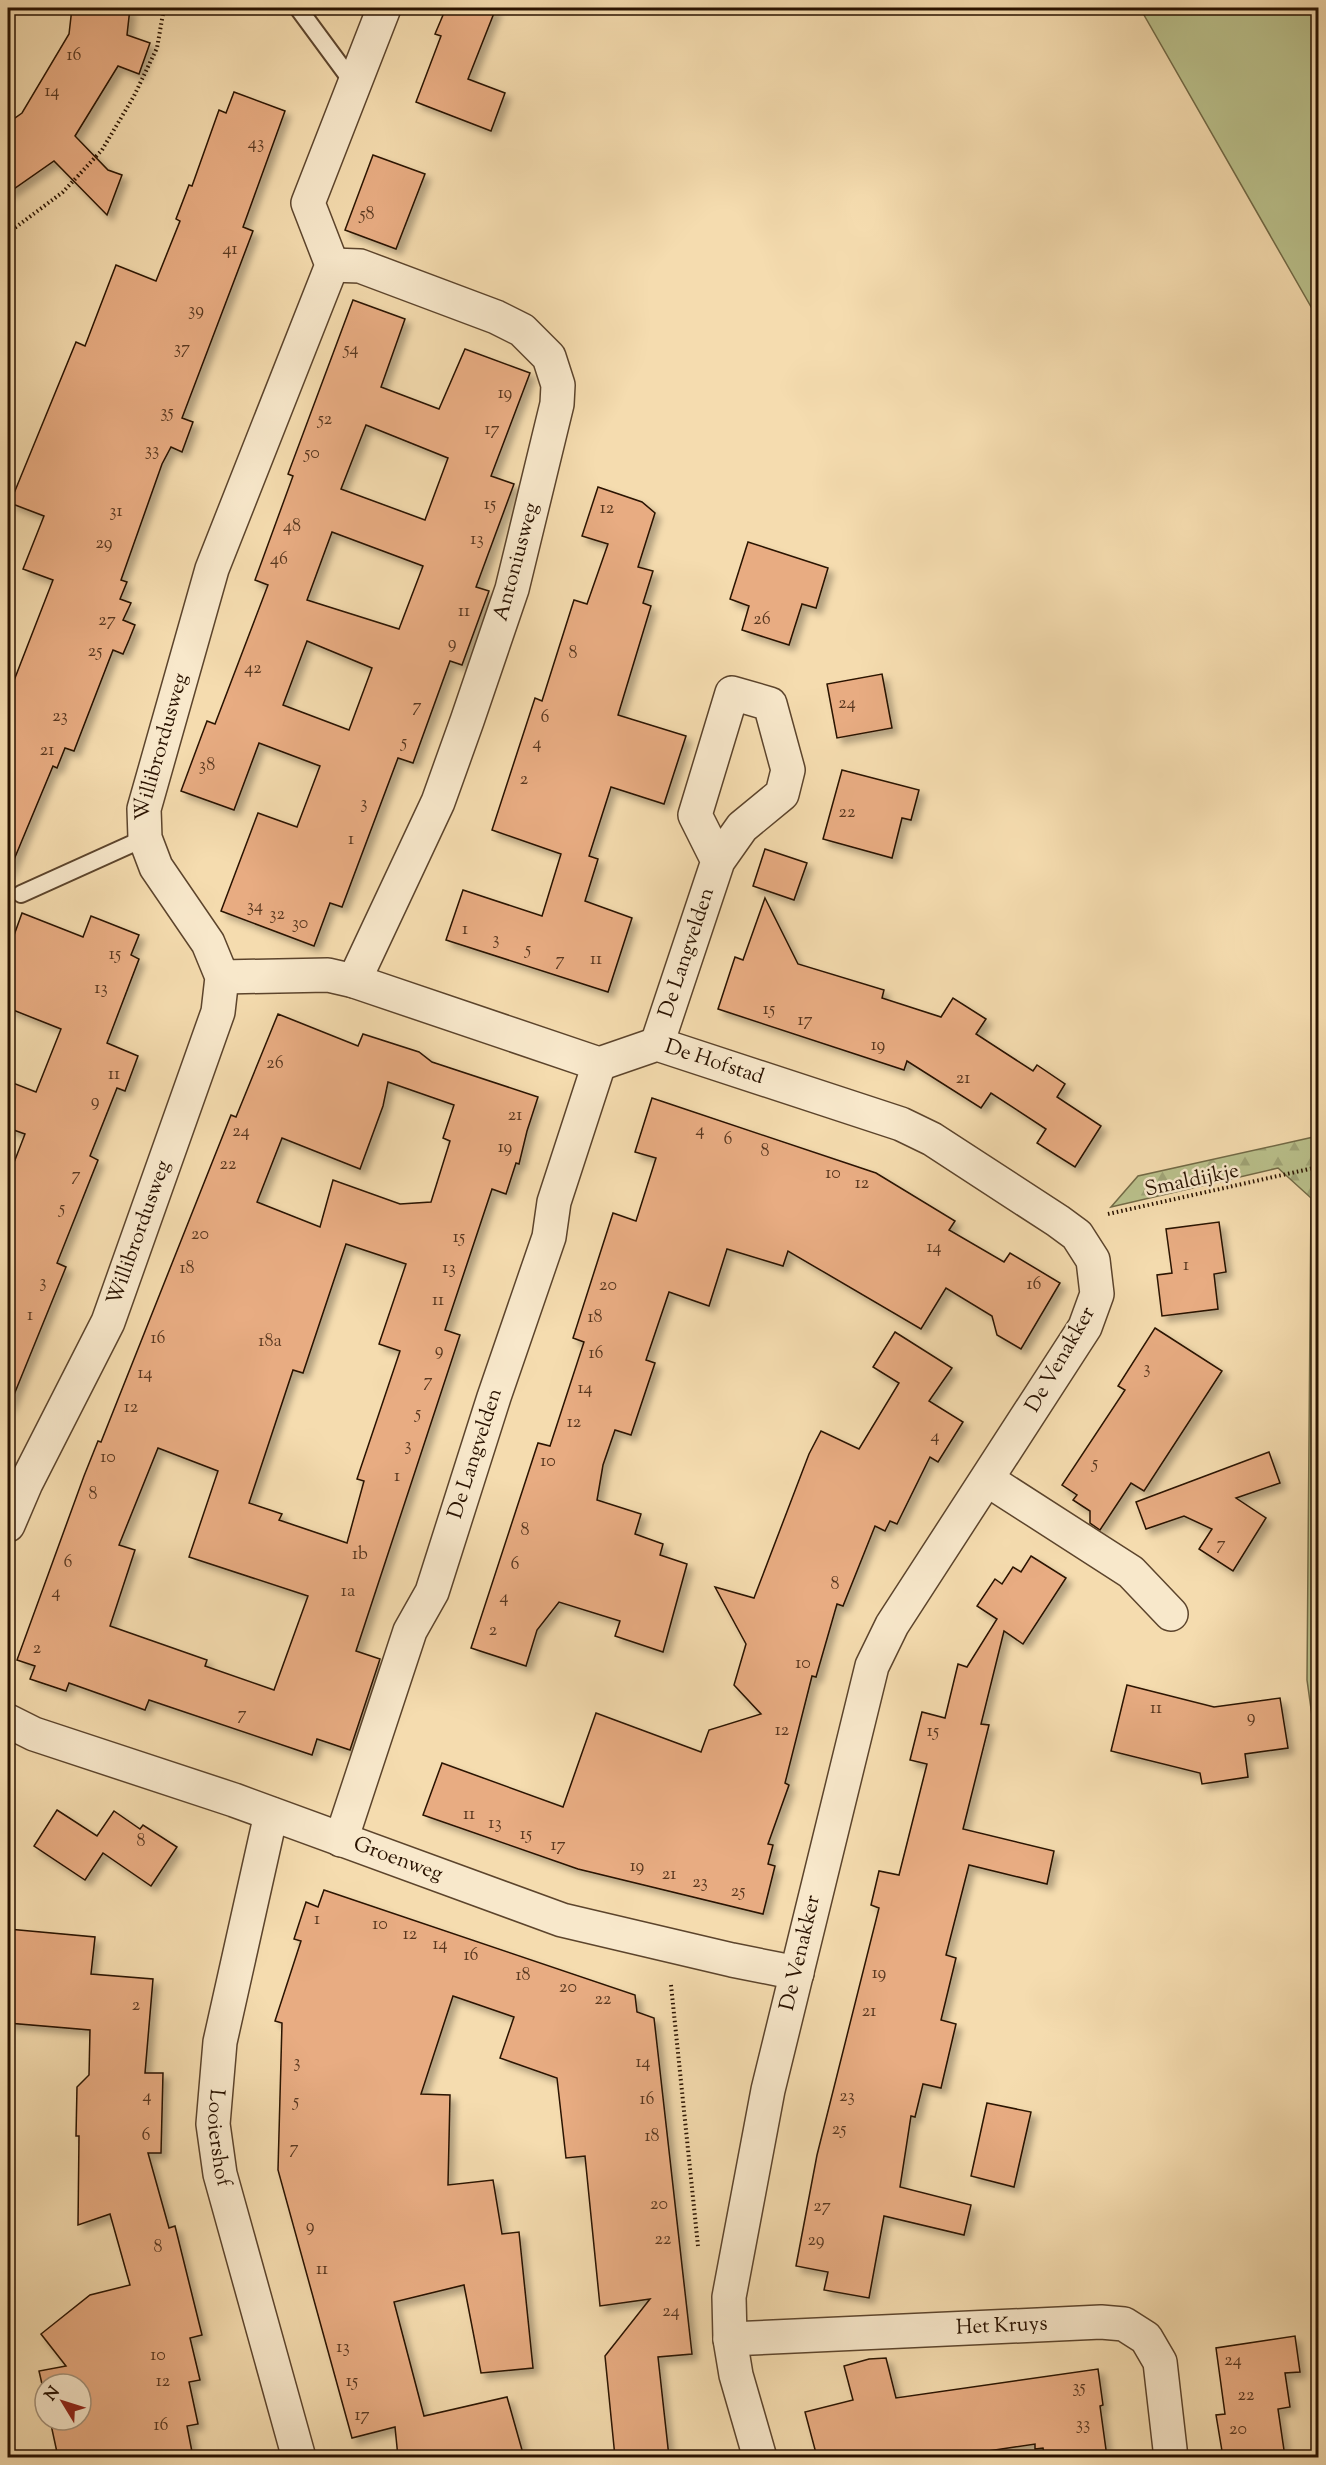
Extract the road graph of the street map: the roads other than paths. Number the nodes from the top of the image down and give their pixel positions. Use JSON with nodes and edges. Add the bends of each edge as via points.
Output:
{"nodes":[{"id":1,"x":298,"y":8,"type":"edge"},
{"id":2,"x":384,"y":8,"type":"edge"},
{"id":3,"x":359,"y":70,"type":"junction"},
{"id":4,"x":332,"y":265,"type":"junction"},
{"id":5,"x":145,"y":838,"type":"junction"},
{"id":6,"x":718,"y":861,"type":"dead end"},
{"id":7,"x":21,"y":894,"type":"dead end"},
{"id":8,"x":222,"y":977,"type":"junction"},
{"id":9,"x":354,"y":981,"type":"junction"},
{"id":10,"x":657,"y":1044,"type":"junction"},
{"id":11,"x":598,"y":1064,"type":"junction"},
{"id":12,"x":1077,"y":1235,"type":"joint"},
{"id":13,"x":987,"y":1480,"type":"junction"},
{"id":14,"x":8,"y":1525,"type":"edge"},
{"id":15,"x":1171,"y":1614,"type":"dead end"},
{"id":16,"x":8,"y":1721,"type":"edge"},
{"id":17,"x":271,"y":1814,"type":"junction"},
{"id":18,"x":341,"y":1840,"type":"junction"},
{"id":19,"x":797,"y":1972,"type":"junction"},
{"id":20,"x":730,"y":2339,"type":"junction"},
{"id":21,"x":299,"y":2457,"type":"edge"},
{"id":22,"x":760,"y":2457,"type":"edge"},
{"id":23,"x":1172,"y":2457,"type":"edge"}],
"edges":[{"from":1,"to":3,"type":"lane"},
{"from":2,"to":3,"type":"street"},
{"from":3,"to":4,"type":"street","via":[[308,203]]},
{"from":4,"to":5,"type":"street","name":"Willibrordusweg","via":[[212,569],[144,809]]},
{"from":4,"to":9,"type":"street","name":"Antoniusweg","via":[[360,266],[522,330],[549,357],[558,385],[557,404],[512,590],[438,802]]},
{"from":5,"to":7,"type":"lane"},
{"from":5,"to":8,"type":"street","name":"Willibrordusweg","via":[[156,867],[208,943]]},
{"from":6,"to":10,"type":"street","name":"De Langvelden"},
{"from":8,"to":9,"type":"street","via":[[328,975]]},
{"from":8,"to":14,"type":"street","name":"Willibrordusweg","via":[[218,1012],[108,1322]]},
{"from":9,"to":11,"type":"street"},
{"from":10,"to":11,"type":"street","name":"De Hofstad"},
{"from":10,"to":12,"type":"street","name":"De Hofstad","via":[[901,1124],[932,1139]]},
{"from":11,"to":18,"type":"street","name":"De Langvelden","via":[[554,1202],[549,1237],[432,1592],[410,1631]]},
{"from":12,"to":13,"type":"street","name":"De Venakker","via":[[1093,1260],[1097,1294],[1084,1328]]},
{"from":13,"to":15,"type":"street","via":[[1131,1572]]},
{"from":13,"to":19,"type":"street","name":"De Venakker","via":[[892,1625],[872,1666]]},
{"from":16,"to":17,"type":"street","name":"Groenweg","via":[[34,1734]]},
{"from":17,"to":18,"type":"street","name":"Groenweg"},
{"from":17,"to":21,"type":"street","name":"Looiershof","via":[[220,2042],[213,2124],[220,2174]]},
{"from":18,"to":19,"type":"street","name":"Groenweg","via":[[562,1920]]},
{"from":19,"to":20,"type":"street","name":"De Venakker","via":[[768,2090],[729,2297]]},
{"from":20,"to":22,"type":"street","name":"De Venakker"},
{"from":20,"to":23,"type":"street","name":"Het Kruys","via":[[1124,2324],[1146,2338],[1160,2362]]}]}
